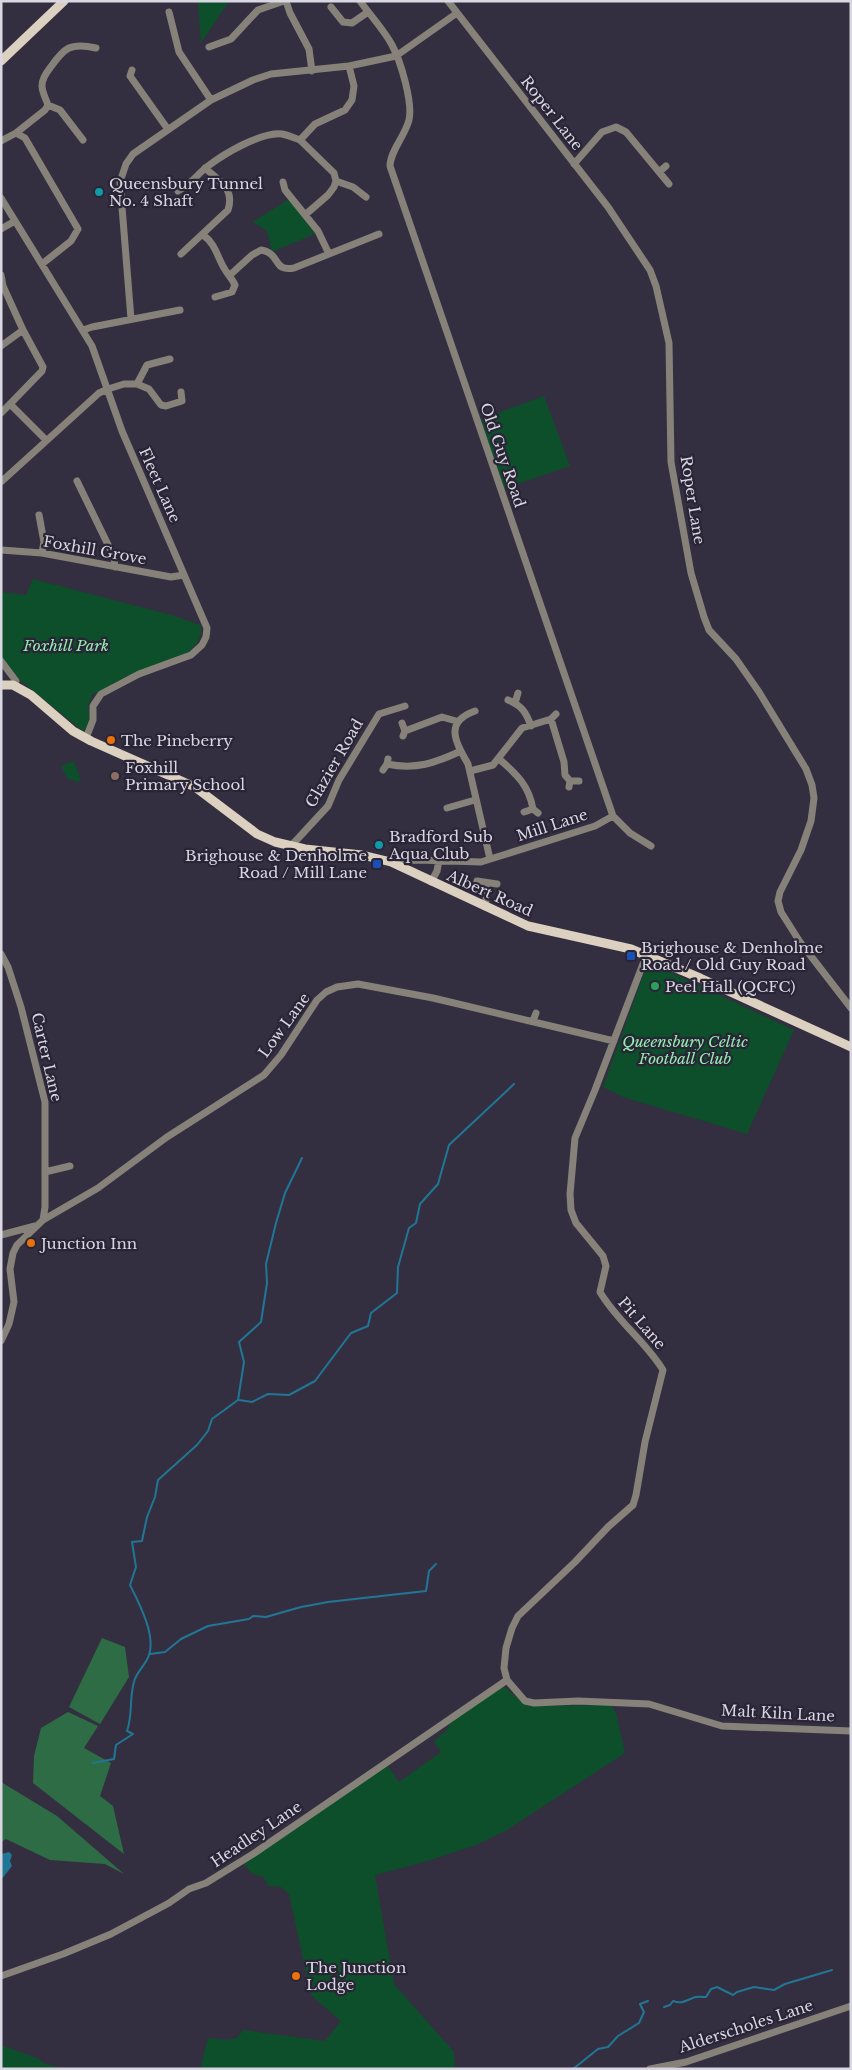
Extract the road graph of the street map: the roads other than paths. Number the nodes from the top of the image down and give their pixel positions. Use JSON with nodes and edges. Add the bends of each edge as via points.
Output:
{"nodes":[{"id":1,"x":64,"y":1,"type":"edge"},
{"id":2,"x":285,"y":1,"type":"edge"},
{"id":3,"x":360,"y":1,"type":"edge"},
{"id":4,"x":448,"y":1,"type":"edge"},
{"id":5,"x":56,"y":5,"type":"edge"},
{"id":6,"x":331,"y":7,"type":"dead end"},
{"id":7,"x":169,"y":12,"type":"dead end"},
{"id":8,"x":368,"y":12,"type":"junction"},
{"id":9,"x":457,"y":13,"type":"junction"},
{"id":10,"x":209,"y":47,"type":"dead end"},
{"id":11,"x":96,"y":48,"type":"dead end"},
{"id":12,"x":396,"y":56,"type":"junction"},
{"id":13,"x":1,"y":61,"type":"edge"},
{"id":14,"x":349,"y":66,"type":"junction"},
{"id":15,"x":132,"y":70,"type":"dead end"},
{"id":16,"x":312,"y":71,"type":"junction"},
{"id":17,"x":210,"y":100,"type":"junction"},
{"id":18,"x":48,"y":105,"type":"junction"},
{"id":19,"x":167,"y":128,"type":"junction"},
{"id":20,"x":16,"y":133,"type":"junction"},
{"id":21,"x":83,"y":140,"type":"dead end"},
{"id":22,"x":300,"y":140,"type":"junction"},
{"id":23,"x":1,"y":141,"type":"edge"},
{"id":24,"x":574,"y":164,"type":"junction"},
{"id":25,"x":666,"y":166,"type":"dead end"},
{"id":26,"x":206,"y":168,"type":"junction"},
{"id":27,"x":660,"y":172,"type":"junction"},
{"id":28,"x":336,"y":181,"type":"junction"},
{"id":29,"x":283,"y":182,"type":"dead end"},
{"id":30,"x":669,"y":184,"type":"dead end"},
{"id":31,"x":178,"y":191,"type":"dead end"},
{"id":32,"x":366,"y":197,"type":"dead end"},
{"id":33,"x":1,"y":198,"type":"edge"},
{"id":34,"x":305,"y":215,"type":"junction"},
{"id":35,"x":15,"y":221,"type":"junction"},
{"id":36,"x":1,"y":229,"type":"edge"},
{"id":37,"x":379,"y":234,"type":"dead end"},
{"id":38,"x":203,"y":235,"type":"junction"},
{"id":39,"x":180,"y":254,"type":"dead end"},
{"id":40,"x":329,"y":254,"type":"junction"},
{"id":41,"x":42,"y":264,"type":"junction"},
{"id":42,"x":1,"y":275,"type":"edge"},
{"id":43,"x":230,"y":275,"type":"junction"},
{"id":44,"x":2,"y":287,"type":"edge"},
{"id":45,"x":215,"y":297,"type":"dead end"},
{"id":46,"x":180,"y":310,"type":"dead end"},
{"id":47,"x":131,"y":319,"type":"junction"},
{"id":48,"x":23,"y":330,"type":"junction"},
{"id":49,"x":83,"y":330,"type":"junction"},
{"id":50,"x":1,"y":346,"type":"edge"},
{"id":51,"x":170,"y":359,"type":"dead end"},
{"id":52,"x":137,"y":384,"type":"junction"},
{"id":53,"x":108,"y":389,"type":"junction"},
{"id":54,"x":181,"y":392,"type":"dead end"},
{"id":55,"x":10,"y":404,"type":"junction"},
{"id":56,"x":1,"y":413,"type":"edge"},
{"id":57,"x":46,"y":440,"type":"junction"},
{"id":58,"x":1,"y":482,"type":"edge"},
{"id":59,"x":77,"y":482,"type":"dead end"},
{"id":60,"x":39,"y":515,"type":"dead end"},
{"id":61,"x":1,"y":550,"type":"edge"},
{"id":62,"x":42,"y":553,"type":"junction"},
{"id":63,"x":115,"y":567,"type":"junction"},
{"id":64,"x":184,"y":575,"type":"junction"},
{"id":65,"x":1,"y":661,"type":"edge"},
{"id":66,"x":1,"y":685,"type":"edge"},
{"id":67,"x":13,"y":685,"type":"junction"},
{"id":68,"x":518,"y":693,"type":"dead end"},
{"id":69,"x":405,"y":706,"type":"dead end"},
{"id":70,"x":472,"y":714,"type":"dead end"},
{"id":71,"x":456,"y":721,"type":"junction"},
{"id":72,"x":402,"y":723,"type":"dead end"},
{"id":73,"x":531,"y":726,"type":"junction"},
{"id":74,"x":86,"y":738,"type":"junction"},
{"id":75,"x":461,"y":751,"type":"junction"},
{"id":76,"x":499,"y":759,"type":"junction"},
{"id":77,"x":386,"y":764,"type":"dead end"},
{"id":78,"x":470,"y":771,"type":"junction"},
{"id":79,"x":579,"y":781,"type":"dead end"},
{"id":80,"x":475,"y":800,"type":"junction"},
{"id":81,"x":447,"y":808,"type":"dead end"},
{"id":82,"x":524,"y":812,"type":"dead end"},
{"id":83,"x":613,"y":816,"type":"junction"},
{"id":84,"x":290,"y":846,"type":"junction"},
{"id":85,"x":651,"y":846,"type":"dead end"},
{"id":86,"x":490,"y":859,"type":"junction"},
{"id":87,"x":439,"y":860,"type":"junction"},
{"id":88,"x":391,"y":862,"type":"junction"},
{"id":89,"x":477,"y":881,"type":"dead end"},
{"id":90,"x":431,"y":882,"type":"junction"},
{"id":91,"x":488,"y":883,"type":"junction"},
{"id":92,"x":497,"y":884,"type":"dead end"},
{"id":93,"x":485,"y":906,"type":"junction"},
{"id":94,"x":1,"y":954,"type":"edge"},
{"id":95,"x":646,"y":956,"type":"junction"},
{"id":96,"x":851,"y":1008,"type":"edge"},
{"id":97,"x":536,"y":1013,"type":"dead end"},
{"id":98,"x":533,"y":1021,"type":"junction"},
{"id":99,"x":614,"y":1042,"type":"junction"},
{"id":100,"x":851,"y":1048,"type":"edge"},
{"id":101,"x":70,"y":1166,"type":"dead end"},
{"id":102,"x":45,"y":1172,"type":"junction"},
{"id":103,"x":43,"y":1220,"type":"junction"},
{"id":104,"x":35,"y":1226,"type":"junction"},
{"id":105,"x":1,"y":1235,"type":"edge"},
{"id":106,"x":1,"y":1341,"type":"edge"},
{"id":107,"x":507,"y":1680,"type":"junction"},
{"id":108,"x":851,"y":1731,"type":"edge"},
{"id":109,"x":1,"y":1976,"type":"edge"},
{"id":110,"x":851,"y":2006,"type":"edge"},
{"id":111,"x":650,"y":2069,"type":"edge"}],
"edges":[{"from":1,"to":5,"type":"main road"},
{"from":2,"to":10,"type":"street","via":[[258,10],[231,38]]},
{"from":2,"to":16,"type":"street","via":[[309,49]]},
{"from":3,"to":8,"type":"street","name":"Old Guy Road"},
{"from":4,"to":9,"type":"street","name":"Roper Lane"},
{"from":5,"to":13,"type":"main road"},
{"from":6,"to":8,"type":"street","via":[[343,22],[352,23]]},
{"from":7,"to":17,"type":"street","via":[[179,52]]},
{"from":8,"to":12,"type":"street","name":"Old Guy Road","via":[[392,44]]},
{"from":9,"to":12,"type":"street"},
{"from":9,"to":24,"type":"street","name":"Roper Lane"},
{"from":11,"to":18,"type":"street","via":[[82,45],[61,52],[44,75],[42,87]]},
{"from":12,"to":14,"type":"street"},
{"from":12,"to":83,"type":"street","name":"Old Guy Road","via":[[410,109],[404,133],[390,161],[392,174]]},
{"from":14,"to":16,"type":"street"},
{"from":14,"to":22,"type":"street","via":[[354,86],[352,100],[345,110],[315,124]]},
{"from":15,"to":19,"type":"street","via":[[130,76]]},
{"from":16,"to":17,"type":"street","via":[[271,74]]},
{"from":17,"to":19,"type":"street"},
{"from":18,"to":20,"type":"street"},
{"from":18,"to":21,"type":"street","via":[[60,110]]},
{"from":19,"to":47,"type":"street","via":[[133,154],[120,182]]},
{"from":20,"to":23,"type":"street"},
{"from":20,"to":41,"type":"street","via":[[25,138],[78,229],[71,241]]},
{"from":22,"to":26,"type":"street","via":[[280,134],[267,136],[241,146]]},
{"from":22,"to":28,"type":"street","via":[[334,173]]},
{"from":24,"to":27,"type":"street","via":[[602,132],[616,127],[626,132]]},
{"from":24,"to":96,"type":"street","name":"Roper Lane","via":[[608,206],[650,270],[656,286],[669,342],[671,462],[691,573],[704,617],[709,630],[736,658],[759,692],[806,769],[812,786],[811,821],[778,901],[781,912],[800,942]]},
{"from":25,"to":27,"type":"street"},
{"from":26,"to":31,"type":"street","via":[[191,184]]},
{"from":26,"to":38,"type":"street","via":[[228,190],[231,202],[228,210]]},
{"from":27,"to":30,"type":"street"},
{"from":28,"to":32,"type":"street","via":[[353,187]]},
{"from":28,"to":34,"type":"street","via":[[328,194]]},
{"from":29,"to":34,"type":"street"},
{"from":33,"to":35,"type":"street","name":"Fleet Lane"},
{"from":34,"to":40,"type":"street","via":[[318,231]]},
{"from":35,"to":36,"type":"street"},
{"from":35,"to":41,"type":"street","name":"Fleet Lane"},
{"from":37,"to":40,"type":"street"},
{"from":38,"to":39,"type":"street"},
{"from":38,"to":43,"type":"street","via":[[209,239]]},
{"from":40,"to":43,"type":"street","via":[[285,270],[280,268],[270,252],[261,250]]},
{"from":41,"to":49,"type":"street","name":"Fleet Lane"},
{"from":42,"to":44,"type":"street"},
{"from":43,"to":45,"type":"street","via":[[235,285],[232,292]]},
{"from":44,"to":48,"type":"street"},
{"from":46,"to":47,"type":"street"},
{"from":47,"to":49,"type":"street"},
{"from":48,"to":50,"type":"street"},
{"from":48,"to":55,"type":"street","via":[[43,367]]},
{"from":49,"to":53,"type":"street","name":"Fleet Lane"},
{"from":51,"to":52,"type":"street","via":[[147,366]]},
{"from":52,"to":53,"type":"street"},
{"from":52,"to":54,"type":"street","via":[[149,389],[161,405],[166,406],[184,403]]},
{"from":53,"to":57,"type":"street","via":[[99,393]]},
{"from":53,"to":64,"type":"street","name":"Fleet Lane","via":[[122,430]]},
{"from":55,"to":56,"type":"street"},
{"from":55,"to":57,"type":"street"},
{"from":57,"to":58,"type":"street"},
{"from":59,"to":63,"type":"street","via":[[114,557]]},
{"from":60,"to":62,"type":"street","via":[[44,542]]},
{"from":61,"to":62,"type":"street","name":"Foxhill Grove"},
{"from":62,"to":63,"type":"street","name":"Foxhill Grove"},
{"from":63,"to":64,"type":"street","name":"Foxhill Grove","via":[[171,577]]},
{"from":64,"to":74,"type":"street","name":"Fleet Lane","via":[[206,628],[202,645],[191,655],[139,674],[101,694],[93,706],[93,720]]},
{"from":65,"to":67,"type":"street","via":[[16,681]]},
{"from":66,"to":67,"type":"main road"},
{"from":67,"to":74,"type":"main road","name":"Albert Road"},
{"from":68,"to":73,"type":"street","via":[[511,701],[526,713]]},
{"from":69,"to":84,"type":"street","name":"Glazier Road","via":[[379,714],[339,780],[328,806]]},
{"from":70,"to":71,"type":"street","via":[[462,715]]},
{"from":71,"to":72,"type":"street","via":[[442,716],[404,734]]},
{"from":71,"to":75,"type":"street"},
{"from":73,"to":76,"type":"street","via":[[517,733]]},
{"from":73,"to":79,"type":"street","via":[[554,716],[565,775],[570,784]]},
{"from":74,"to":84,"type":"main road","name":"Albert Road","via":[[195,786],[257,834]]},
{"from":75,"to":77,"type":"street","via":[[419,767]]},
{"from":75,"to":78,"type":"street"},
{"from":76,"to":78,"type":"street","via":[[493,765]]},
{"from":76,"to":82,"type":"street","via":[[526,786],[535,811]]},
{"from":78,"to":80,"type":"street"},
{"from":80,"to":81,"type":"street"},
{"from":80,"to":86,"type":"street"},
{"from":83,"to":85,"type":"street","name":"Old Guy Road","via":[[630,833]]},
{"from":83,"to":86,"type":"street","name":"Mill Lane","via":[[595,826]]},
{"from":84,"to":88,"type":"main road","name":"Albert Road"},
{"from":86,"to":87,"type":"street","name":"Mill Lane","via":[[481,862]]},
{"from":87,"to":88,"type":"street","name":"Mill Lane"},
{"from":87,"to":90,"type":"street"},
{"from":88,"to":90,"type":"main road","name":"Albert Road"},
{"from":89,"to":91,"type":"street"},
{"from":90,"to":93,"type":"main road","name":"Albert Road"},
{"from":91,"to":92,"type":"street"},
{"from":91,"to":93,"type":"street"},
{"from":93,"to":95,"type":"main road","name":"Albert Road","via":[[528,926],[629,948]]},
{"from":94,"to":102,"type":"street","name":"Carter Lane","via":[[21,1007],[45,1102]]},
{"from":95,"to":99,"type":"street","name":"Pit Lane"},
{"from":95,"to":100,"type":"main road","name":"Albert Road"},
{"from":97,"to":98,"type":"street"},
{"from":98,"to":99,"type":"street","name":"Low Lane"},
{"from":98,"to":103,"type":"street","name":"Low Lane","via":[[389,989],[358,984],[338,987],[317,1000],[264,1075],[167,1137],[98,1188]]},
{"from":99,"to":107,"type":"street","name":"Pit Lane","via":[[575,1138],[571,1210],[576,1223],[603,1256],[606,1266],[600,1292],[663,1370],[633,1505],[518,1616],[506,1648],[504,1668]]},
{"from":101,"to":102,"type":"street"},
{"from":102,"to":103,"type":"street","name":"Carter Lane"},
{"from":103,"to":104,"type":"street"},
{"from":104,"to":105,"type":"street"},
{"from":104,"to":106,"type":"street","via":[[12,1253],[10,1269],[14,1302],[10,1324]]},
{"from":107,"to":108,"type":"street","name":"Malt Kiln Lane","via":[[525,1701],[534,1703],[639,1703],[722,1726]]},
{"from":107,"to":109,"type":"street","name":"Headley Lane","via":[[206,1883],[188,1889],[111,1934]]},
{"from":110,"to":111,"type":"street","name":"Alderscholes Lane","via":[[686,2062]]}]}
